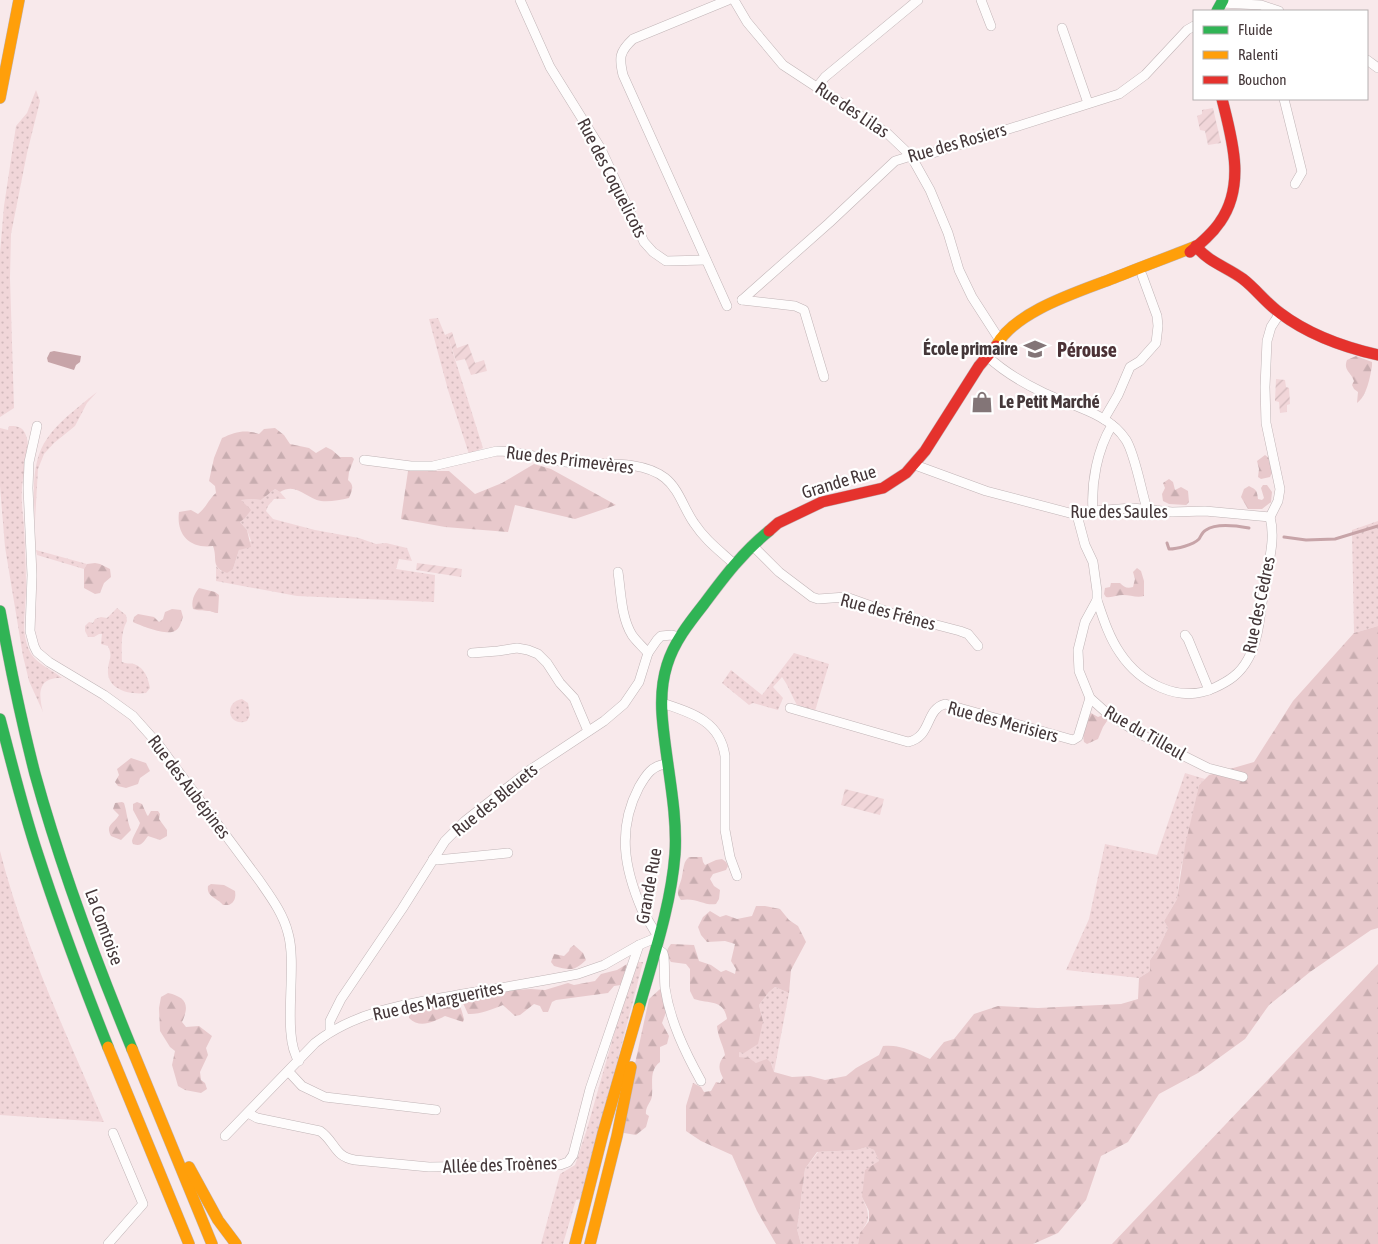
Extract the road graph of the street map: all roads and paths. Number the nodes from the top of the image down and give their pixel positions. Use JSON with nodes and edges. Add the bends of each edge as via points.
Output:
{"nodes":[{"id":1,"x":19,"y":0,"type":"edge"},
{"id":2,"x":520,"y":0,"type":"edge"},
{"id":3,"x":728,"y":0,"type":"edge"},
{"id":4,"x":734,"y":0,"type":"edge"},
{"id":5,"x":918,"y":0,"type":"edge"},
{"id":6,"x":981,"y":0,"type":"edge"},
{"id":7,"x":1220,"y":5,"type":"edge"},
{"id":8,"x":1274,"y":10,"type":"edge"},
{"id":9,"x":991,"y":26,"type":"dead end"},
{"id":10,"x":1193,"y":27,"type":"edge"},
{"id":11,"x":1062,"y":28,"type":"dead end"},
{"id":12,"x":817,"y":87,"type":"junction"},
{"id":13,"x":0,"y":98,"type":"edge"},
{"id":14,"x":1222,"y":100,"type":"edge"},
{"id":15,"x":1284,"y":100,"type":"edge"},
{"id":16,"x":1088,"y":103,"type":"junction"},
{"id":17,"x":911,"y":156,"type":"junction"},
{"id":18,"x":1294,"y":184,"type":"dead end"},
{"id":19,"x":1196,"y":246,"type":"junction"},
{"id":20,"x":706,"y":260,"type":"junction"},
{"id":21,"x":1142,"y":274,"type":"junction"},
{"id":22,"x":727,"y":306,"type":"dead end"},
{"id":23,"x":1280,"y":313,"type":"junction"},
{"id":24,"x":999,"y":343,"type":"junction"},
{"id":25,"x":1378,"y":355,"type":"edge"},
{"id":26,"x":987,"y":356,"type":"junction"},
{"id":27,"x":824,"y":377,"type":"dead end"},
{"id":28,"x":1104,"y":419,"type":"junction"},
{"id":29,"x":1112,"y":425,"type":"junction"},
{"id":30,"x":37,"y":426,"type":"dead end"},
{"id":31,"x":364,"y":460,"type":"dead end"},
{"id":32,"x":914,"y":465,"type":"junction"},
{"id":33,"x":1148,"y":509,"type":"junction"},
{"id":34,"x":1093,"y":511,"type":"junction"},
{"id":35,"x":1077,"y":515,"type":"junction"},
{"id":36,"x":1270,"y":517,"type":"junction"},
{"id":37,"x":752,"y":545,"type":"junction"},
{"id":38,"x":734,"y":564,"type":"junction"},
{"id":39,"x":618,"y":572,"type":"dead end"},
{"id":40,"x":1097,"y":600,"type":"junction"},
{"id":41,"x":0,"y":611,"type":"edge"},
{"id":42,"x":1185,"y":635,"type":"dead end"},
{"id":43,"x":679,"y":637,"type":"junction"},
{"id":44,"x":978,"y":646,"type":"dead end"},
{"id":45,"x":648,"y":653,"type":"junction"},
{"id":46,"x":472,"y":654,"type":"dead end"},
{"id":47,"x":1209,"y":690,"type":"junction"},
{"id":48,"x":1090,"y":698,"type":"junction"},
{"id":49,"x":662,"y":703,"type":"junction"},
{"id":50,"x":790,"y":708,"type":"dead end"},
{"id":51,"x":0,"y":719,"type":"edge"},
{"id":52,"x":588,"y":731,"type":"junction"},
{"id":53,"x":667,"y":764,"type":"junction"},
{"id":54,"x":1243,"y":777,"type":"dead end"},
{"id":55,"x":508,"y":853,"type":"dead end"},
{"id":56,"x":433,"y":858,"type":"junction"},
{"id":57,"x":737,"y":876,"type":"dead end"},
{"id":58,"x":657,"y":942,"type":"junction"},
{"id":59,"x":639,"y":945,"type":"junction"},
{"id":60,"x":330,"y":1031,"type":"junction"},
{"id":61,"x":632,"y":1042,"type":"junction"},
{"id":62,"x":299,"y":1061,"type":"junction"},
{"id":63,"x":289,"y":1072,"type":"junction"},
{"id":64,"x":701,"y":1081,"type":"dead end"},
{"id":65,"x":436,"y":1110,"type":"dead end"},
{"id":66,"x":248,"y":1113,"type":"junction"},
{"id":67,"x":160,"y":1117,"type":"junction"},
{"id":68,"x":114,"y":1133,"type":"dead end"},
{"id":69,"x":225,"y":1136,"type":"dead end"},
{"id":70,"x":108,"y":1244,"type":"edge"},
{"id":71,"x":189,"y":1244,"type":"edge"},
{"id":72,"x":212,"y":1244,"type":"edge"},
{"id":73,"x":236,"y":1244,"type":"edge"},
{"id":74,"x":575,"y":1244,"type":"edge"},
{"id":75,"x":590,"y":1244,"type":"edge"}],
"edges":[{"from":1,"to":13,"type":"main road"},
{"from":2,"to":20,"type":"street","name":"Rue des Coquelicots","via":[[550,67],[601,149],[644,242],[666,261]]},
{"from":3,"to":20,"type":"street","via":[[633,39],[624,47],[619,60]]},
{"from":4,"to":12,"type":"street","name":"Rue des Lilas","via":[[747,22],[783,65]]},
{"from":5,"to":12,"type":"street","via":[[825,76]]},
{"from":6,"to":9,"type":"street"},
{"from":7,"to":8,"type":"street","via":[[1261,5]]},
{"from":10,"to":16,"type":"street","name":"Rue des Rosiers","via":[[1145,75],[1119,94]]},
{"from":11,"to":16,"type":"street"},
{"from":12,"to":17,"type":"street","name":"Rue des Lilas","via":[[888,134]]},
{"from":14,"to":19,"type":"main road","name":"Grande Rue","via":[[1235,164],[1235,189],[1228,210]]},
{"from":15,"to":18,"type":"street","via":[[1302,172]]},
{"from":16,"to":17,"type":"street","name":"Rue des Rosiers","via":[[934,153]]},
{"from":17,"to":24,"type":"street","name":"Rue des Lilas","via":[[930,190],[972,298]]},
{"from":17,"to":27,"type":"street","name":"Rue des Rosiers","via":[[895,161],[742,300],[795,306],[804,310]]},
{"from":19,"to":21,"type":"main road","via":[[1186,256]]},
{"from":19,"to":23,"type":"main road","via":[[1200,252],[1251,285]]},
{"from":19,"to":24,"type":"main road","name":"Grande Rue","via":[[1060,299],[1007,330]]},
{"from":20,"to":22,"type":"street"},
{"from":21,"to":24,"type":"main road","via":[[1062,307]]},
{"from":21,"to":28,"type":"street","via":[[1158,326],[1156,343],[1130,367]]},
{"from":23,"to":25,"type":"main road","via":[[1329,342]]},
{"from":23,"to":36,"type":"street","via":[[1268,334],[1265,387],[1266,423],[1280,489]]},
{"from":24,"to":26,"type":"main road","name":"Grande Rue"},
{"from":26,"to":28,"type":"street","via":[[1010,375]]},
{"from":26,"to":32,"type":"main road","name":"Grande Rue"},
{"from":28,"to":29,"type":"street"},
{"from":29,"to":33,"type":"street","via":[[1128,444]]},
{"from":29,"to":34,"type":"street","via":[[1095,476]]},
{"from":30,"to":62,"type":"street","name":"Rue des Aubépines","via":[[29,462],[28,488],[32,640],[37,652],[119,705],[146,730],[259,880],[289,934],[292,1047]]},
{"from":31,"to":38,"type":"street","name":"Rue des Primevères","via":[[433,466],[508,451],[556,461],[620,464],[645,469],[667,479],[708,542]]},
{"from":32,"to":35,"type":"street","name":"Rue des Saules","via":[[1015,500]]},
{"from":32,"to":37,"type":"main road","name":"Grande Rue","via":[[883,488],[822,502],[787,518]]},
{"from":33,"to":34,"type":"street","name":"Rue des Saules"},
{"from":33,"to":36,"type":"street","name":"Rue des Saules"},
{"from":34,"to":35,"type":"street","name":"Rue des Saules"},
{"from":35,"to":40,"type":"street","via":[[1093,562]]},
{"from":36,"to":47,"type":"street","name":"Rue des Cèdres","via":[[1273,528],[1271,548],[1255,642],[1249,658],[1231,681]]},
{"from":37,"to":38,"type":"main road","name":"Grande Rue"},
{"from":37,"to":44,"type":"street","name":"Rue des Frênes","via":[[779,572],[812,597],[846,597],[960,631],[968,634]]},
{"from":38,"to":43,"type":"main road","name":"Grande Rue"},
{"from":39,"to":45,"type":"street","via":[[622,606],[629,629]]},
{"from":40,"to":47,"type":"street","name":"Rue des Cèdres","via":[[1110,636],[1137,673],[1171,692],[1188,695]]},
{"from":40,"to":48,"type":"street","name":"Rue du Tilleul","via":[[1085,622],[1078,650],[1079,671]]},
{"from":41,"to":67,"type":"main road","name":"La Comtoise","via":[[16,696],[54,837]]},
{"from":42,"to":47,"type":"street"},
{"from":43,"to":45,"type":"street","name":"Rue des Bleuets","via":[[672,634],[661,636]]},
{"from":43,"to":49,"type":"main road","name":"Grande Rue","via":[[666,665]]},
{"from":45,"to":52,"type":"street","name":"Rue des Bleuets","via":[[639,682],[624,704]]},
{"from":46,"to":52,"type":"street","via":[[517,648],[538,654],[574,698]]},
{"from":48,"to":50,"type":"street","name":"Rue des Merisiers","via":[[1078,737],[1074,740],[944,704],[934,710],[918,738],[908,742]]},
{"from":48,"to":54,"type":"street","name":"Rue du Tilleul","via":[[1109,715],[1142,735],[1208,768]]},
{"from":49,"to":53,"type":"main road","name":"Grande Rue"},
{"from":49,"to":57,"type":"street","via":[[696,716],[717,732],[724,744],[726,830]]},
{"from":51,"to":71,"type":"main road","via":[[33,840],[71,952]]},
{"from":52,"to":56,"type":"street","name":"Rue des Bleuets","via":[[530,770],[464,821]]},
{"from":53,"to":58,"type":"main road","name":"Grande Rue","via":[[675,852],[671,886]]},
{"from":53,"to":58,"type":"street","via":[[655,767],[644,778],[631,805],[624,834],[631,876]]},
{"from":55,"to":56,"type":"street"},
{"from":56,"to":60,"type":"street","name":"Rue des Bleuets","via":[[341,999],[330,1021]]},
{"from":58,"to":59,"type":"street","name":"Rue des Marguerites"},
{"from":58,"to":61,"type":"main road","name":"Grande Rue"},
{"from":58,"to":64,"type":"street","via":[[664,957],[666,988],[677,1033]]},
{"from":59,"to":60,"type":"street","name":"Rue des Marguerites","via":[[604,965],[578,974],[400,1006]]},
{"from":59,"to":66,"type":"street","name":"Allée des Troènes","via":[[590,1089],[577,1144],[568,1162],[560,1165],[444,1167],[347,1159],[320,1131],[257,1118]]},
{"from":60,"to":62,"type":"street","name":"Rue des Marguerites"},
{"from":61,"to":74,"type":"main road","via":[[603,1134]]},
{"from":61,"to":75,"type":"main road","via":[[617,1136]]},
{"from":62,"to":63,"type":"street","name":"Rue des Marguerites"},
{"from":63,"to":65,"type":"street","via":[[302,1086],[325,1097]]},
{"from":63,"to":66,"type":"street","name":"Rue des Marguerites"},
{"from":66,"to":69,"type":"street","name":"Rue des Marguerites"},
{"from":67,"to":72,"type":"main road","name":"La Comtoise"},
{"from":67,"to":73,"type":"main road","via":[[218,1220]]},
{"from":68,"to":70,"type":"street","via":[[144,1204]]}]}
